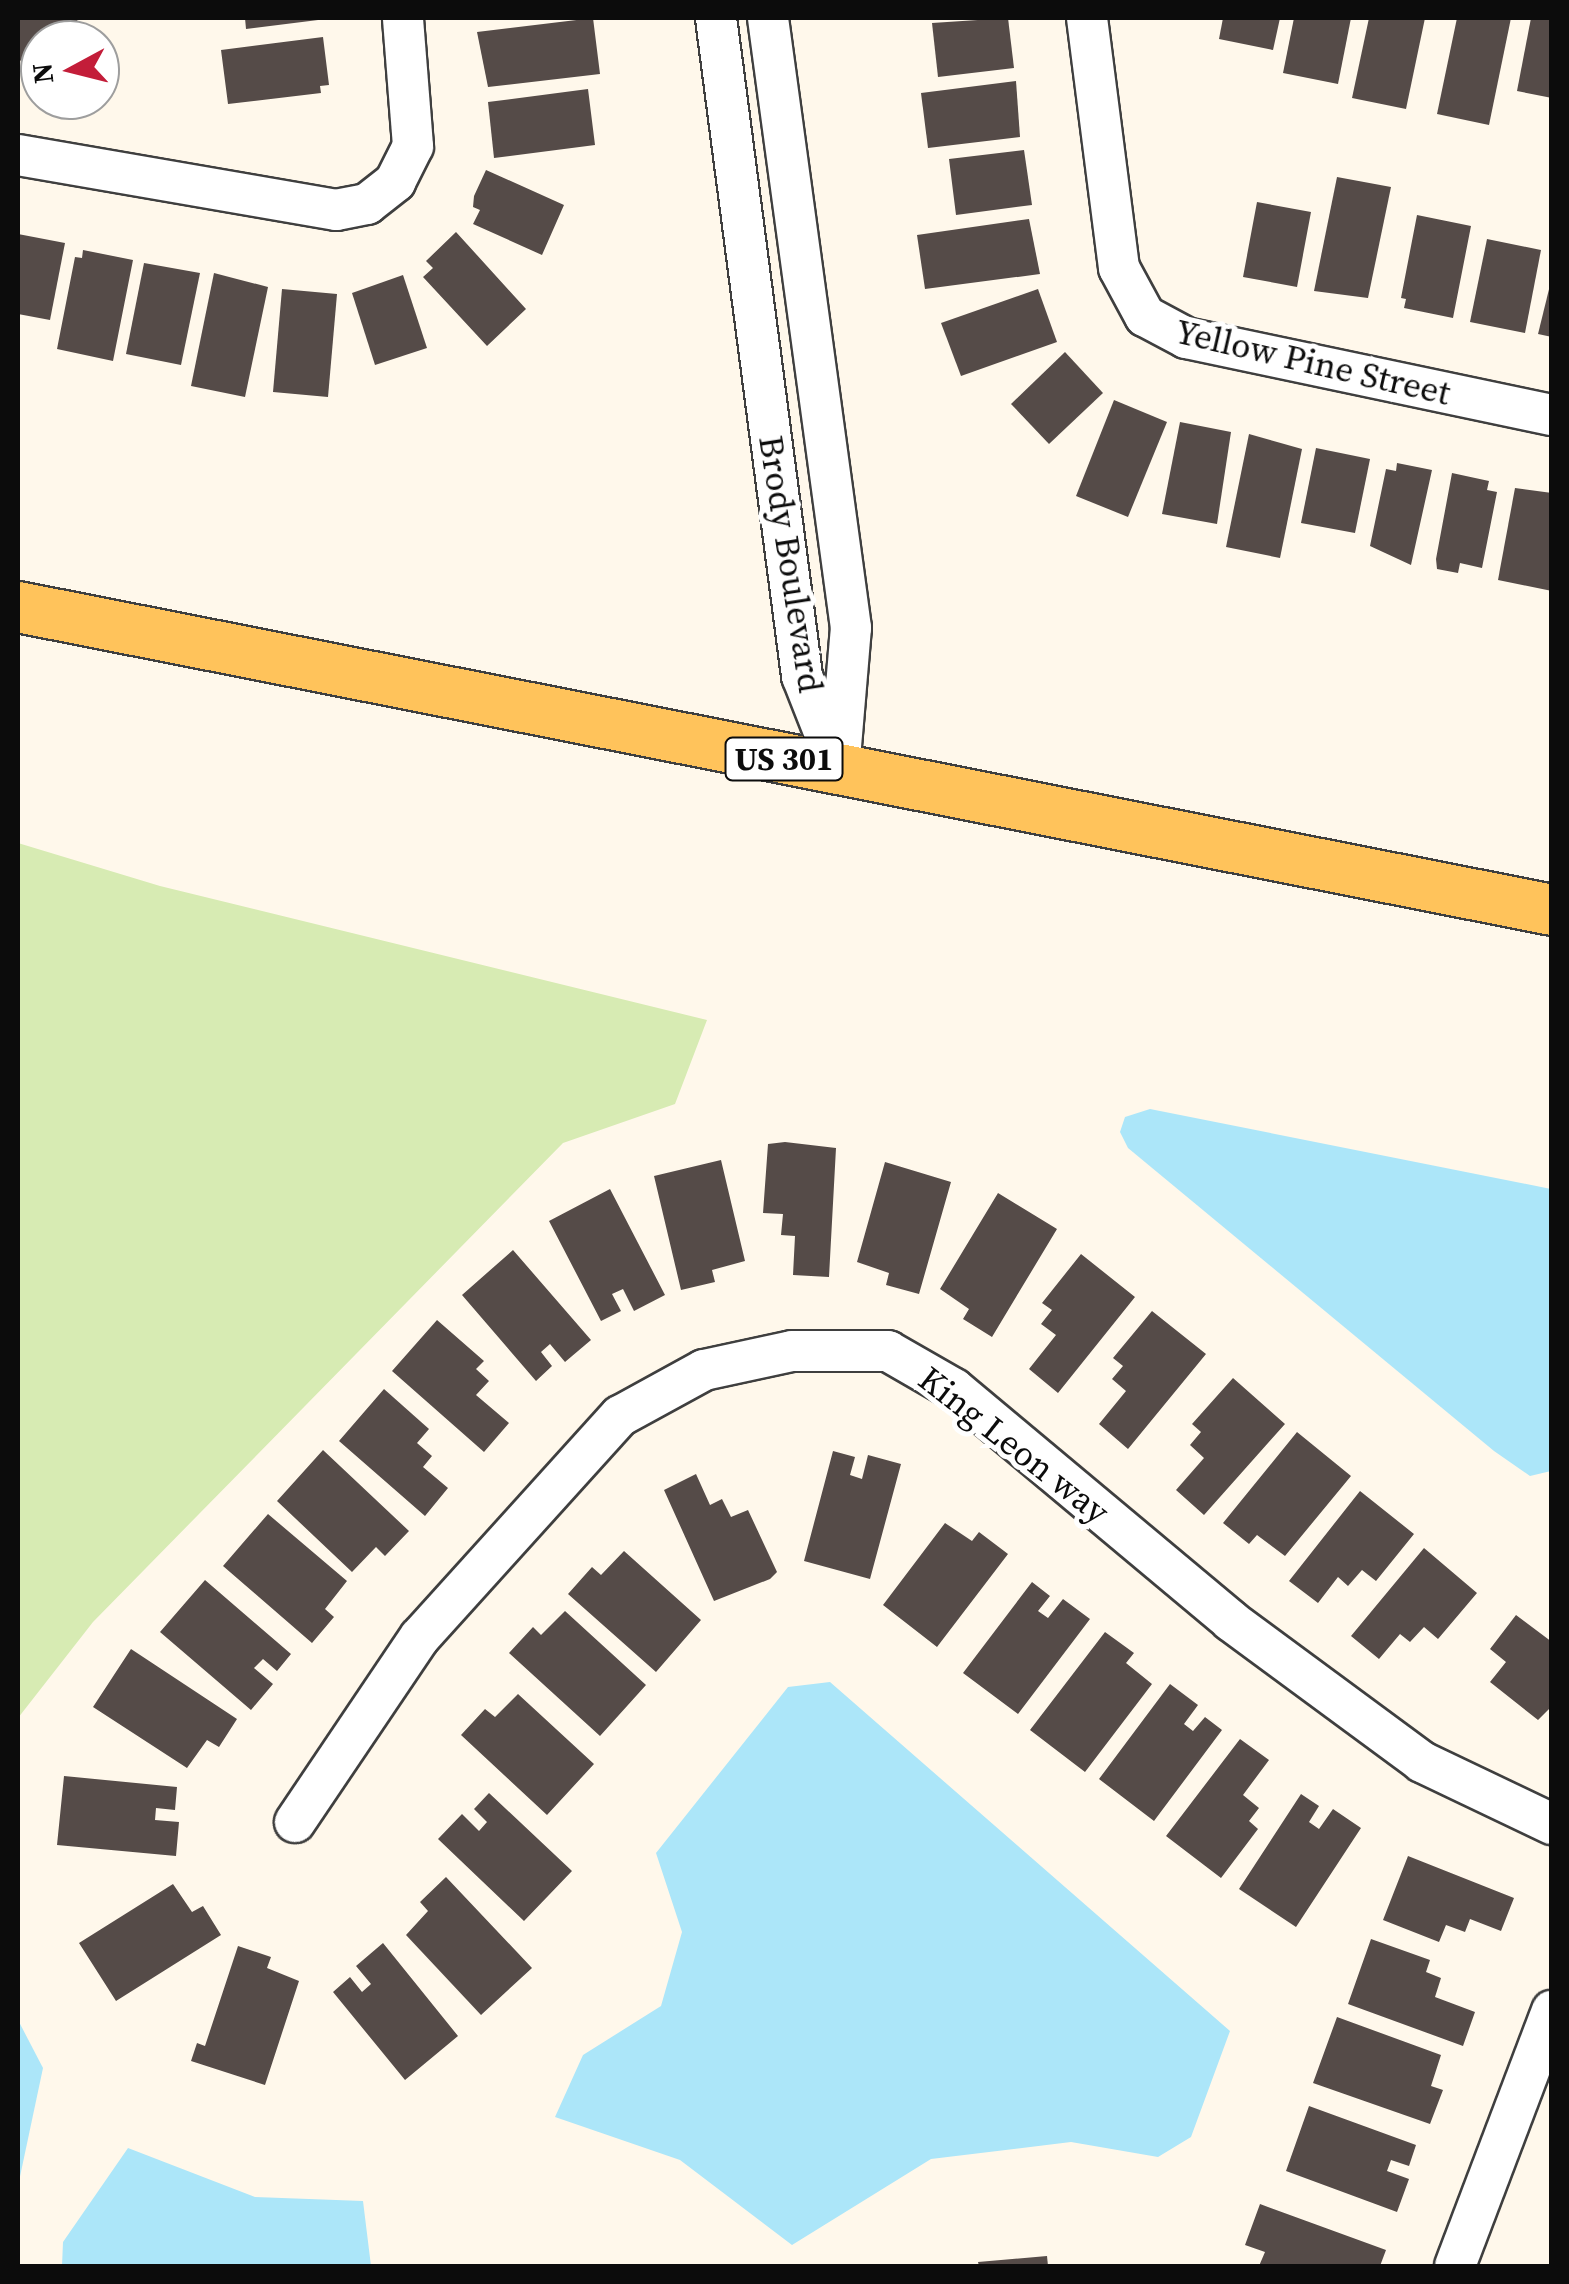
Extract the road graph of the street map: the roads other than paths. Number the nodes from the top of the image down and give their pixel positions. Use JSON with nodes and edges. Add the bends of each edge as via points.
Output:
{"nodes":[{"id":1,"x":403,"y":18,"type":"edge"},
{"id":2,"x":716,"y":18,"type":"edge"},
{"id":3,"x":768,"y":18,"type":"edge"},
{"id":4,"x":1087,"y":18,"type":"edge"},
{"id":5,"x":18,"y":155,"type":"edge"},
{"id":6,"x":1552,"y":415,"type":"edge"},
{"id":7,"x":18,"y":607,"type":"edge"},
{"id":8,"x":839,"y":770,"type":"junction"},
{"id":9,"x":1552,"y":910,"type":"edge"},
{"id":10,"x":295,"y":1822,"type":"dead end"},
{"id":11,"x":1552,"y":1824,"type":"edge"},
{"id":12,"x":1552,"y":2011,"type":"edge"},
{"id":13,"x":1455,"y":2266,"type":"edge"}],
"edges":[{"from":1,"to":5,"type":"street","via":[[414,146],[395,182],[367,204],[336,210]]},
{"from":2,"to":8,"type":"street","name":"Brody Boulevard","via":[[802,676]]},
{"from":3,"to":8,"type":"street","name":"Brody Boulevard","via":[[851,628]]},
{"from":4,"to":6,"type":"street","name":"Yellow Pine Street","via":[[1119,268],[1145,316],[1186,338]]},
{"from":7,"to":8,"type":"main road","number":"US 301"},
{"from":8,"to":9,"type":"main road","number":"US 301"},
{"from":10,"to":11,"type":"street","name":"King Leon way","via":[[420,1637],[620,1416],[704,1370],[792,1351],[888,1352],[954,1389],[1231,1621],[1422,1762]]},
{"from":12,"to":13,"type":"street"}]}
